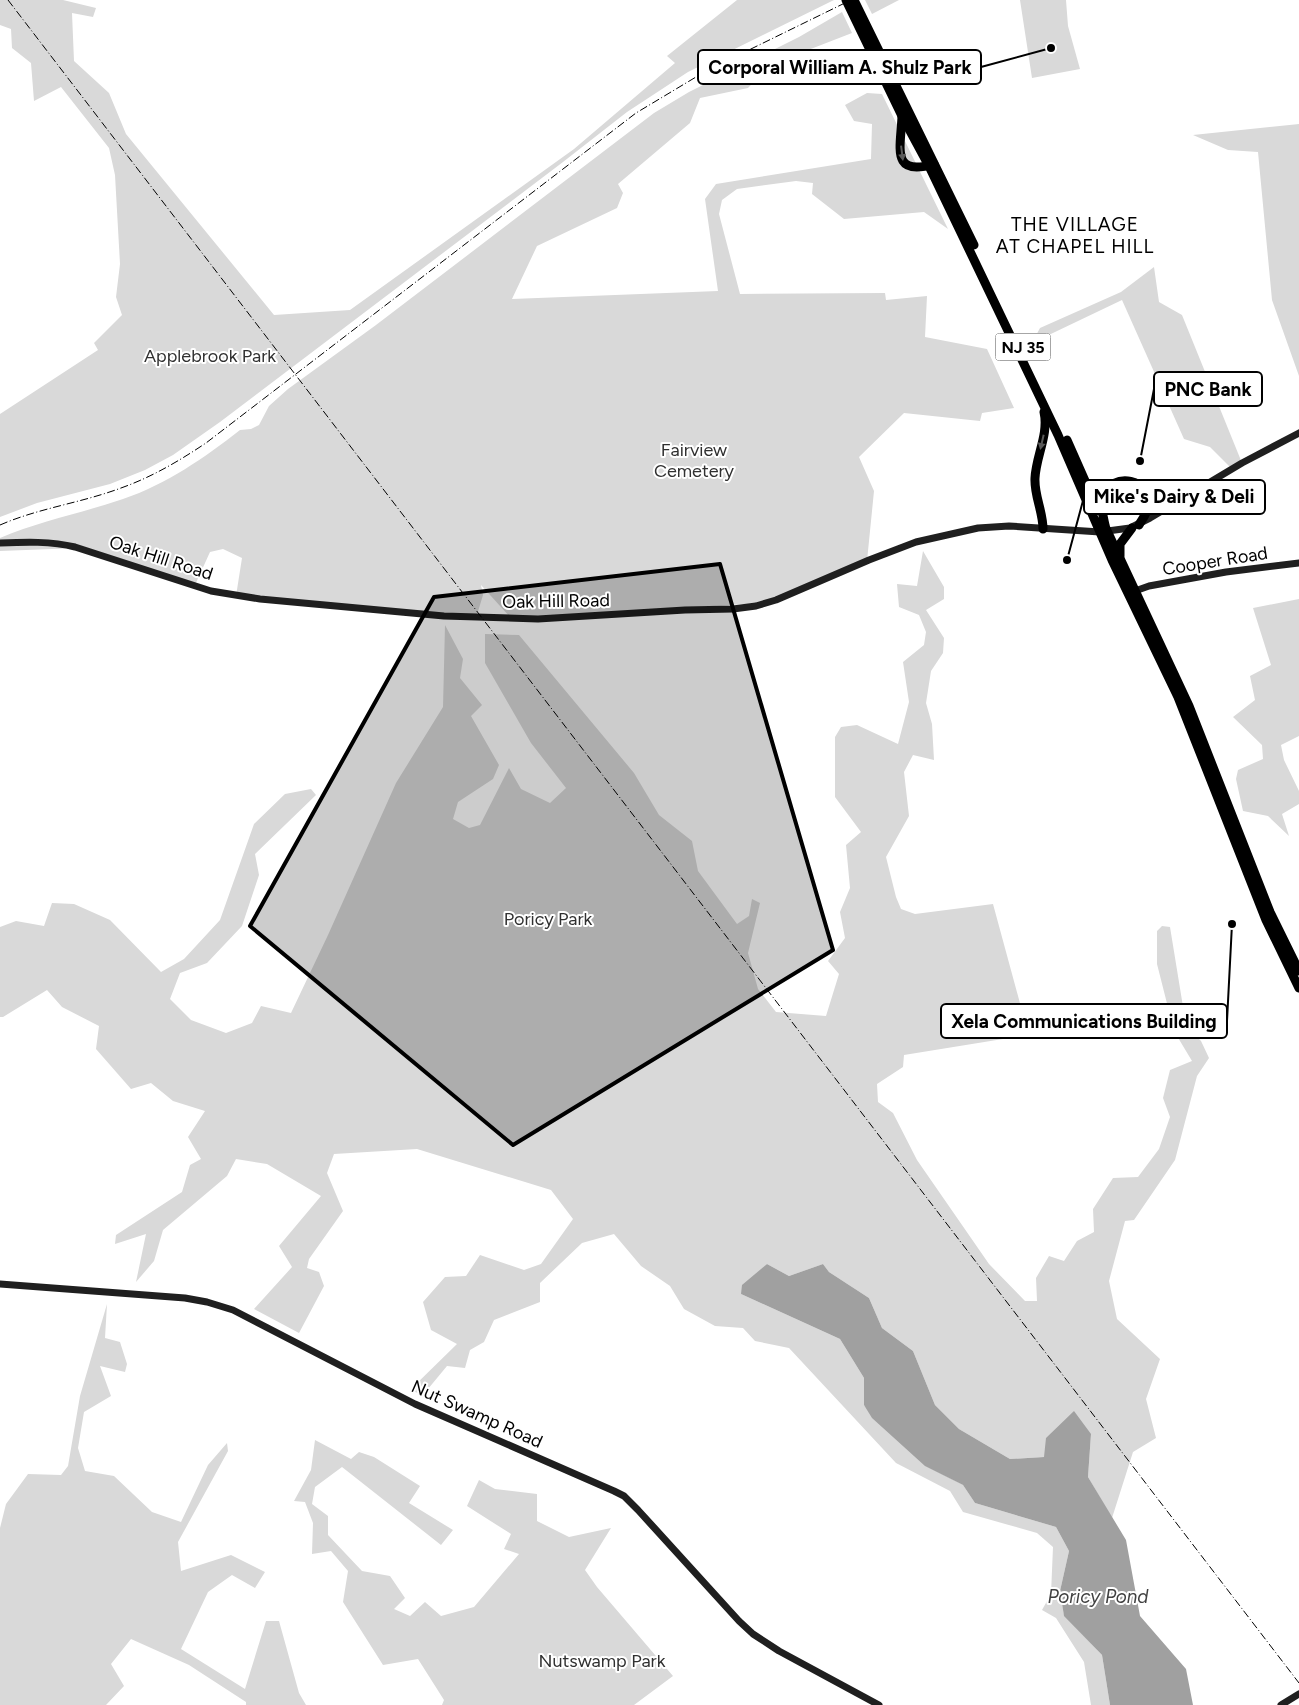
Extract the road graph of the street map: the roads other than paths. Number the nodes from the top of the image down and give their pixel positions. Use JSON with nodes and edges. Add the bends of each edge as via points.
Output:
{"nodes":[{"id":1,"x":846,"y":0,"type":"edge"},
{"id":2,"x":854,"y":0,"type":"edge"},
{"id":3,"x":902,"y":116,"type":"junction"},
{"id":4,"x":932,"y":165,"type":"junction"},
{"id":5,"x":1039,"y":395,"type":"junction"},
{"id":6,"x":1299,"y":433,"type":"edge"},
{"id":7,"x":1135,"y":526,"type":"junction"},
{"id":8,"x":1043,"y":529,"type":"junction"},
{"id":9,"x":1103,"y":532,"type":"junction"},
{"id":10,"x":0,"y":543,"type":"edge"},
{"id":11,"x":1120,"y":559,"type":"junction"},
{"id":12,"x":1299,"y":563,"type":"edge"},
{"id":13,"x":1135,"y":591,"type":"junction"},
{"id":14,"x":1299,"y":970,"type":"edge"},
{"id":15,"x":1299,"y":988,"type":"edge"},
{"id":16,"x":0,"y":1284,"type":"edge"},
{"id":17,"x":1299,"y":1694,"type":"edge"},
{"id":18,"x":879,"y":1705,"type":"edge"},
{"id":19,"x":1281,"y":1705,"type":"edge"}],
"edges":[{"from":1,"to":3,"type":"highway","number":"NJ 35"},
{"from":2,"to":4,"type":"highway","number":"NJ 35"},
{"from":3,"to":4,"type":"highway","number":"NJ 35"},
{"from":3,"to":4,"type":"highway","one_way":true,"via":[[903,162],[914,168]]},
{"from":4,"to":5,"type":"highway","number":"NJ 35"},
{"from":4,"to":9,"type":"highway","number":"NJ 35","via":[[1052,409]]},
{"from":5,"to":8,"type":"highway","one_way":true,"via":[[1046,428],[1036,468],[1035,488]]},
{"from":5,"to":9,"type":"highway","number":"NJ 35"},
{"from":6,"to":7,"type":"street"},
{"from":7,"to":9,"type":"street"},
{"from":7,"to":9,"type":"highway","via":[[1148,507],[1146,493],[1134,482],[1120,481],[1110,486],[1102,499]]},
{"from":7,"to":11,"type":"highway","via":[[1120,544]]},
{"from":8,"to":9,"type":"street","name":"Oak Hill Road"},
{"from":8,"to":10,"type":"street","name":"Oak Hill Road","via":[[984,527],[916,542],[756,606],[538,619],[444,616],[242,597],[211,591],[63,544]]},
{"from":9,"to":11,"type":"highway","number":"NJ 35"},
{"from":9,"to":15,"type":"highway","number":"NJ 35","via":[[1112,560],[1178,697],[1266,920]]},
{"from":11,"to":13,"type":"highway","number":"NJ 35"},
{"from":12,"to":13,"type":"street","name":"Cooper Road","via":[[1226,572]]},
{"from":13,"to":14,"type":"highway","number":"NJ 35","via":[[1189,706],[1270,912]]},
{"from":16,"to":18,"type":"street","name":"Nut Swamp Road","via":[[185,1298],[228,1308],[415,1404],[614,1491],[638,1510],[753,1634]]},
{"from":17,"to":19,"type":"street"}]}
